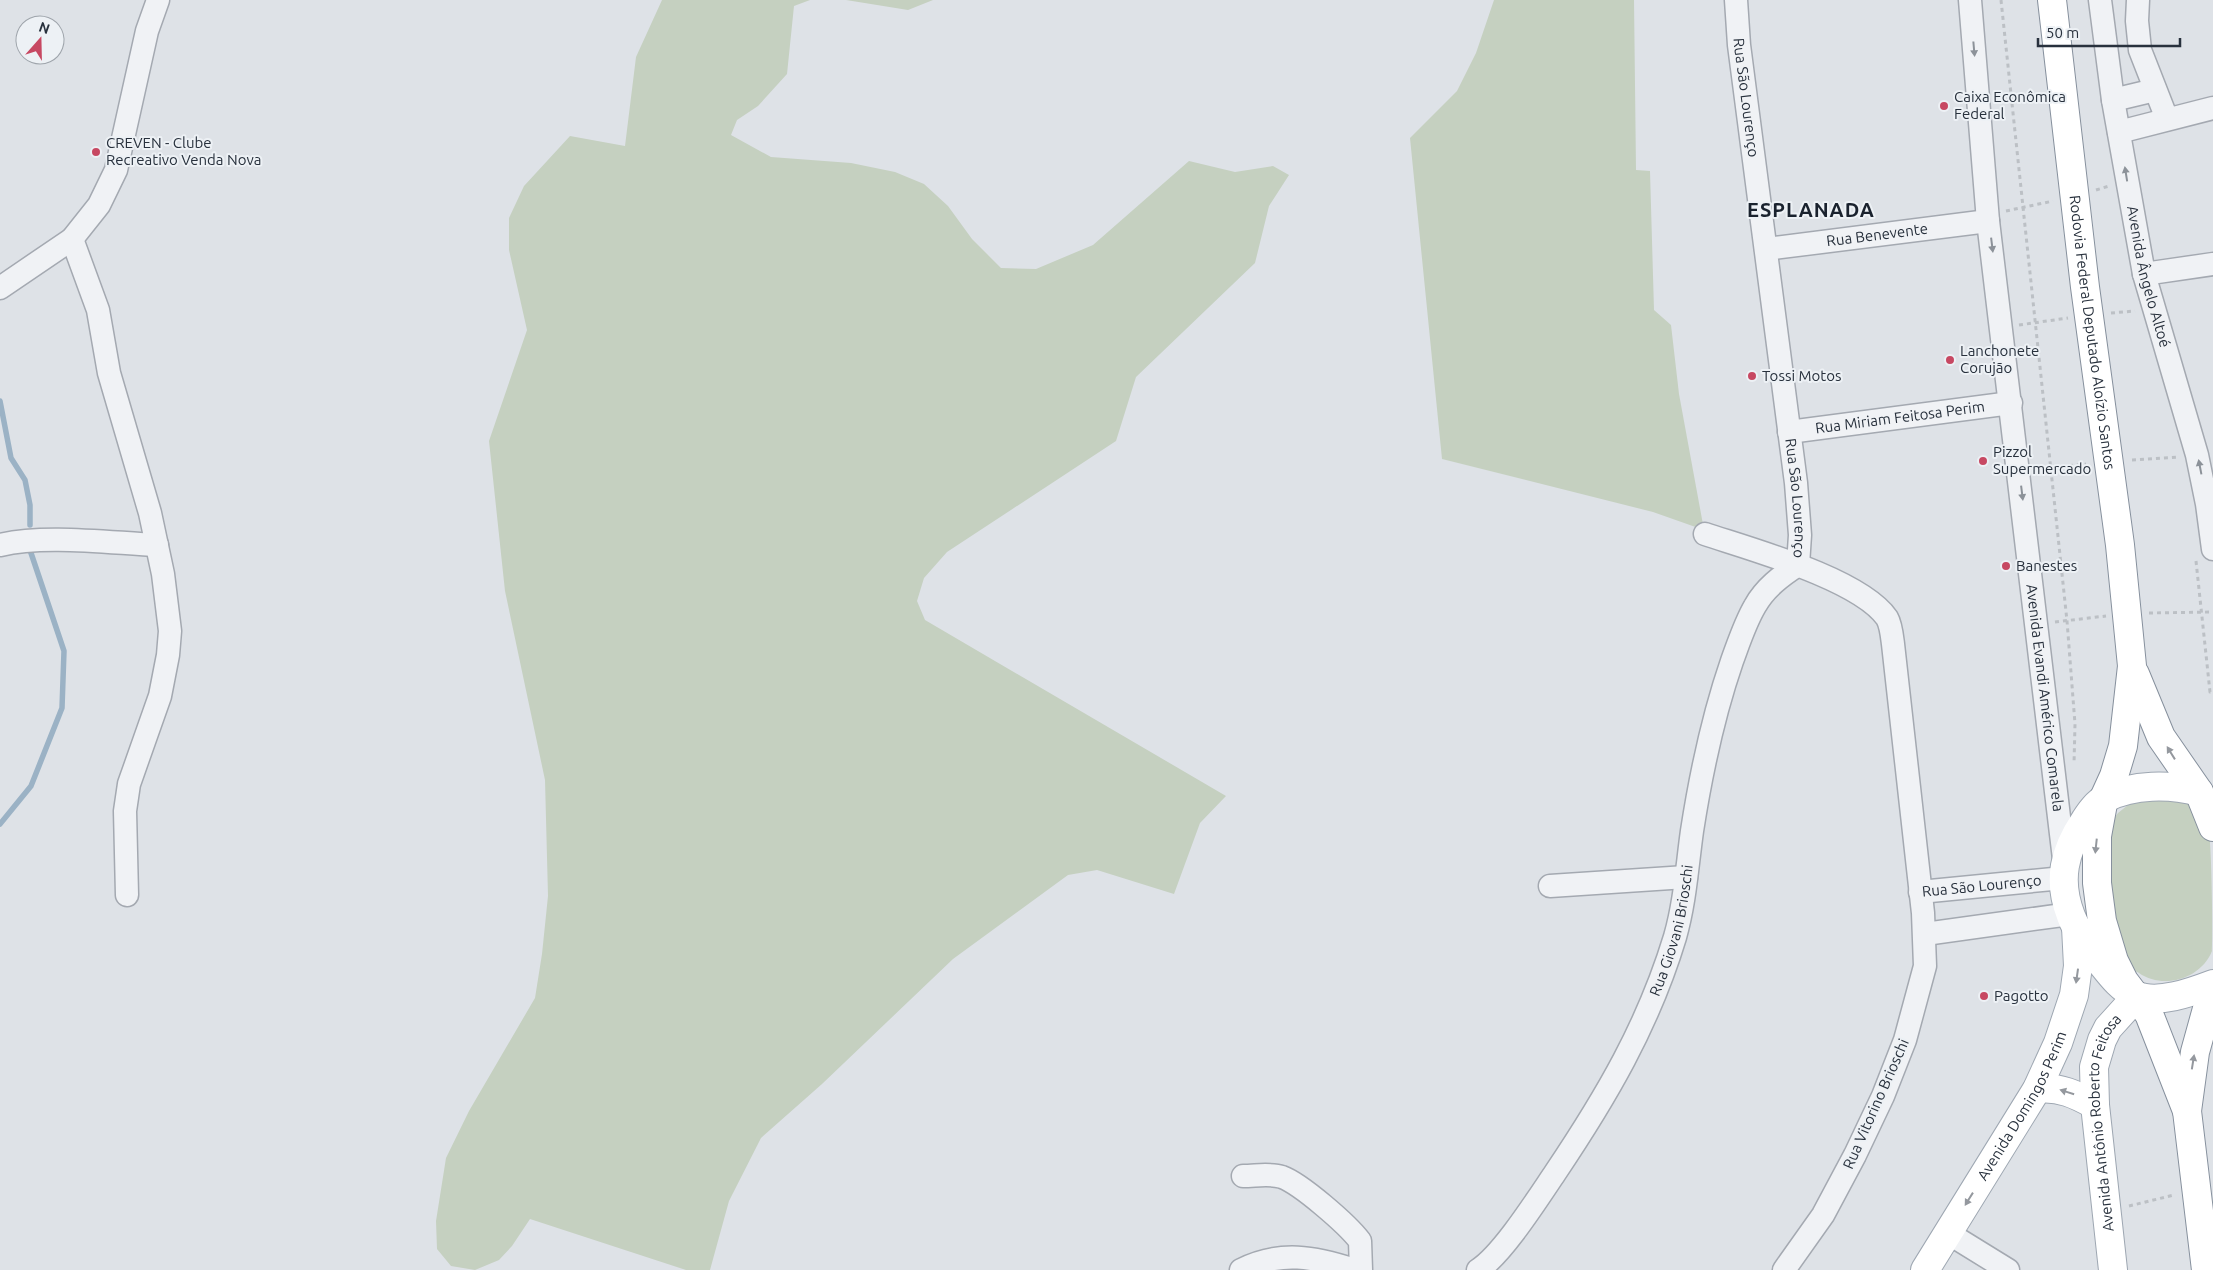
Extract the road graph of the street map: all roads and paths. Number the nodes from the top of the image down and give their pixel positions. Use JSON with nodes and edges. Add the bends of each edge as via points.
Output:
{"nodes":[{"id":1,"x":158,"y":0,"type":"edge"},
{"id":2,"x":1736,"y":0,"type":"edge"},
{"id":3,"x":1970,"y":0,"type":"edge"},
{"id":4,"x":2001,"y":0,"type":"edge"},
{"id":5,"x":2052,"y":0,"type":"edge"},
{"id":6,"x":2100,"y":0,"type":"edge"},
{"id":7,"x":2138,"y":0,"type":"edge"},
{"id":8,"x":2155,"y":90,"type":"junction"},
{"id":9,"x":2113,"y":100,"type":"junction"},
{"id":10,"x":2213,"y":108,"type":"edge"},
{"id":11,"x":2167,"y":119,"type":"junction"},
{"id":12,"x":2119,"y":132,"type":"junction"},
{"id":13,"x":1988,"y":220,"type":"junction"},
{"id":14,"x":72,"y":239,"type":"junction"},
{"id":15,"x":1766,"y":249,"type":"junction"},
{"id":16,"x":2213,"y":264,"type":"edge"},
{"id":17,"x":2144,"y":274,"type":"junction"},
{"id":18,"x":0,"y":288,"type":"edge"},
{"id":19,"x":2130,"y":301,"type":"dead end"},
{"id":20,"x":2134,"y":317,"type":"dead end"},
{"id":21,"x":2011,"y":403,"type":"junction"},
{"id":22,"x":1789,"y":432,"type":"junction"},
{"id":23,"x":2175,"y":448,"type":"dead end"},
{"id":24,"x":2179,"y":463,"type":"dead end"},
{"id":25,"x":1705,"y":534,"type":"dead end"},
{"id":26,"x":0,"y":545,"type":"edge"},
{"id":27,"x":157,"y":545,"type":"junction"},
{"id":28,"x":2204,"y":553,"type":"edge"},
{"id":29,"x":1798,"y":565,"type":"junction"},
{"id":30,"x":2132,"y":666,"type":"junction"},
{"id":31,"x":2213,"y":692,"type":"edge"},
{"id":32,"x":2054,"y":774,"type":"junction"},
{"id":33,"x":2206,"y":795,"type":"edge"},
{"id":34,"x":2104,"y":798,"type":"junction"},
{"id":35,"x":2213,"y":826,"type":"edge"},
{"id":36,"x":2064,"y":868,"type":"junction"},
{"id":37,"x":1686,"y":877,"type":"junction"},
{"id":38,"x":1550,"y":886,"type":"dead end"},
{"id":39,"x":1920,"y":892,"type":"junction"},
{"id":40,"x":127,"y":895,"type":"dead end"},
{"id":41,"x":2073,"y":921,"type":"junction"},
{"id":42,"x":1925,"y":934,"type":"junction"},
{"id":43,"x":2213,"y":985,"type":"edge"},
{"id":44,"x":2128,"y":995,"type":"junction"},
{"id":45,"x":2037,"y":1089,"type":"junction"},
{"id":46,"x":2095,"y":1105,"type":"junction"},
{"id":47,"x":2187,"y":1110,"type":"junction"},
{"id":48,"x":1243,"y":1176,"type":"dead end"},
{"id":49,"x":2197,"y":1189,"type":"junction"},
{"id":50,"x":2107,"y":1212,"type":"junction"},
{"id":51,"x":1948,"y":1233,"type":"junction"},
{"id":52,"x":1241,"y":1270,"type":"edge"},
{"id":53,"x":1355,"y":1270,"type":"edge"},
{"id":54,"x":1361,"y":1270,"type":"edge"},
{"id":55,"x":1478,"y":1270,"type":"edge"},
{"id":56,"x":1784,"y":1270,"type":"edge"},
{"id":57,"x":1925,"y":1270,"type":"edge"},
{"id":58,"x":2008,"y":1270,"type":"edge"},
{"id":59,"x":2113,"y":1270,"type":"edge"},
{"id":60,"x":2206,"y":1270,"type":"edge"}],
"edges":[{"from":1,"to":14,"type":"street","via":[[147,31],[116,170],[99,205]]},
{"from":2,"to":15,"type":"street","name":"Rua São Lourenço"},
{"from":3,"to":13,"type":"street","name":"Avenida Evandi Américo Comarela","one_way":true},
{"from":4,"to":32,"type":"path","via":[[2075,724],[2075,760],[2070,773]]},
{"from":5,"to":30,"type":"main road","name":"Rodovia Federal Deputado Aloízio Santos"},
{"from":6,"to":9,"type":"street","name":"Avenida Ângelo Altoé"},
{"from":7,"to":8,"type":"street","via":[[2140,50]]},
{"from":8,"to":9,"type":"street"},
{"from":8,"to":11,"type":"street"},
{"from":9,"to":12,"type":"street","name":"Avenida Ângelo Altoé"},
{"from":10,"to":11,"type":"street"},
{"from":11,"to":12,"type":"street"},
{"from":17,"to":12,"type":"street","name":"Avenida Ângelo Altoé","one_way":true},
{"from":13,"to":15,"type":"street","name":"Rua Benevente"},
{"from":13,"to":21,"type":"street","name":"Avenida Evandi Américo Comarela","one_way":true},
{"from":14,"to":18,"type":"street"},
{"from":14,"to":27,"type":"street","via":[[98,310],[109,373]]},
{"from":15,"to":22,"type":"street","name":"Rua São Lourenço"},
{"from":16,"to":17,"type":"street"},
{"from":28,"to":17,"type":"street","name":"Avenida Ângelo Altoé","one_way":true,"via":[[2198,455]]},
{"from":19,"to":20,"type":"path"},
{"from":21,"to":22,"type":"street","name":"Rua Miriam Feitosa Perim"},
{"from":21,"to":32,"type":"street","name":"Avenida Evandi Américo Comarela","one_way":true},
{"from":22,"to":29,"type":"street","name":"Rua São Lourenço","via":[[1799,515]]},
{"from":23,"to":24,"type":"path"},
{"from":25,"to":29,"type":"street"},
{"from":26,"to":27,"type":"street","via":[[40,540]]},
{"from":27,"to":40,"type":"street","via":[[170,630],[168,655],[160,696],[129,784],[126,811]]},
{"from":28,"to":31,"type":"path","via":[[2210,692]]},
{"from":29,"to":37,"type":"street","name":"Rua Giovani Brioschi","via":[[1767,589],[1742,632],[1709,740]]},
{"from":29,"to":39,"type":"street","name":"Rua São Lourenço","via":[[1858,593],[1888,620]]},
{"from":33,"to":30,"type":"main road","name":"Rodovia Federal Deputado Aloízio Santos","one_way":true,"via":[[2161,737]]},
{"from":30,"to":34,"type":"main road","name":"Rodovia Federal Deputado Aloízio Santos","via":[[2123,746]]},
{"from":32,"to":36,"type":"street","name":"Avenida Evandi Américo Comarela"},
{"from":33,"to":34,"type":"main road","via":[[2186,789],[2143,788]]},
{"from":33,"to":35,"type":"main road","name":"Rodovia Federal Deputado Aloízio Santos"},
{"from":34,"to":36,"type":"main road","via":[[2080,827]]},
{"from":34,"to":44,"type":"main road","name":"Rodovia Federal Deputado Aloízio Santos","one_way":true,"via":[[2096,855],[2097,883],[2107,944]]},
{"from":36,"to":39,"type":"street","name":"Rua São Lourenço"},
{"from":36,"to":41,"type":"main road","name":"Avenida Domingos Perim"},
{"from":37,"to":38,"type":"street"},
{"from":37,"to":55,"type":"street","name":"Rua Giovani Brioschi","via":[[1683,906],[1672,946],[1622,1068],[1510,1237]]},
{"from":39,"to":42,"type":"street","name":"Rua Vitorino Brioschi"},
{"from":41,"to":42,"type":"street"},
{"from":41,"to":44,"type":"main road"},
{"from":41,"to":45,"type":"main road","name":"Avenida Domingos Perim","one_way":true,"via":[[2078,966],[2074,995],[2058,1043]]},
{"from":42,"to":56,"type":"street","name":"Rua Vitorino Brioschi","via":[[1926,966],[1918,999],[1883,1096],[1823,1215]]},
{"from":43,"to":44,"type":"main road","via":[[2168,998]]},
{"from":47,"to":43,"type":"main road","name":"Rodovia Federal Deputado Aloízio Santos","one_way":true,"via":[[2195,1052]]},
{"from":44,"to":46,"type":"main road","name":"Avenida Antônio Roberto Feitosa","via":[[2097,1054],[2093,1082]]},
{"from":44,"to":47,"type":"main road","name":"Rodovia Federal Deputado Aloízio Santos","via":[[2153,1023]]},
{"from":46,"to":45,"type":"main road","one_way":true,"via":[[2066,1091]]},
{"from":45,"to":51,"type":"main road","name":"Avenida Domingos Perim","one_way":true},
{"from":46,"to":50,"type":"main road","name":"Avenida Antônio Roberto Feitosa"},
{"from":47,"to":49,"type":"main road","name":"Rodovia Federal Deputado Aloízio Santos"},
{"from":48,"to":54,"type":"street","via":[[1283,1177],[1318,1202],[1360,1241]]},
{"from":49,"to":50,"type":"path"},
{"from":49,"to":60,"type":"main road","name":"Rodovia Federal Deputado Aloízio Santos"},
{"from":50,"to":59,"type":"main road","name":"Avenida Antônio Roberto Feitosa"},
{"from":51,"to":57,"type":"main road","name":"Avenida Domingos Perim"},
{"from":51,"to":58,"type":"street"},
{"from":52,"to":53,"type":"street","via":[[1252,1264],[1295,1256]]}]}
